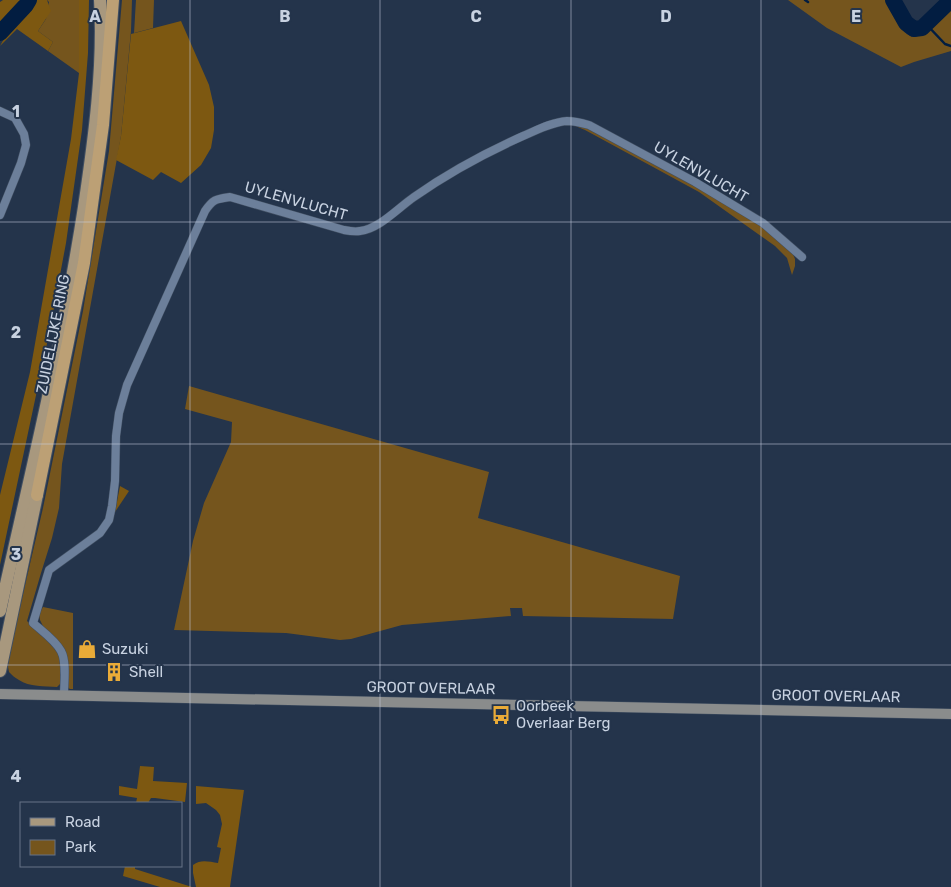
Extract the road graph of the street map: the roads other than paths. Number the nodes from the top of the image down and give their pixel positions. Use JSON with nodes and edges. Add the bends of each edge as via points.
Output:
{"nodes":[{"id":1,"x":100,"y":0,"type":"edge"},
{"id":2,"x":113,"y":0,"type":"edge"},
{"id":3,"x":0,"y":111,"type":"edge"},
{"id":4,"x":0,"y":215,"type":"edge"},
{"id":5,"x":802,"y":258,"type":"dead end"},
{"id":6,"x":37,"y":495,"type":"joint"},
{"id":7,"x":0,"y":611,"type":"edge"},
{"id":8,"x":0,"y":671,"type":"edge"},
{"id":9,"x":0,"y":694,"type":"edge"},
{"id":10,"x":64,"y":695,"type":"junction"},
{"id":11,"x":951,"y":714,"type":"edge"}],
"edges":[{"from":1,"to":7,"type":"main road","name":"ZUIDELIJKE RING","via":[[101,56],[76,257]]},
{"from":2,"to":6,"type":"highway","name":"ZUIDELIJKE RING","via":[[103,125],[84,263]]},
{"from":3,"to":4,"type":"street","via":[[15,118],[26,145]]},
{"from":5,"to":10,"type":"street","name":"UYLENVLUCHT","via":[[763,223],[695,182],[580,122],[553,124],[494,149],[453,171],[378,224],[359,232],[230,197],[216,199],[205,211],[127,385],[119,413],[109,520],[100,533],[50,570],[33,623],[61,651]]},
{"from":6,"to":8,"type":"main road","name":"ZUIDELIJKE RING"},
{"from":9,"to":10,"type":"main road","name":"GROOT OVERLAAR"},
{"from":10,"to":11,"type":"main road","name":"GROOT OVERLAAR"}]}
